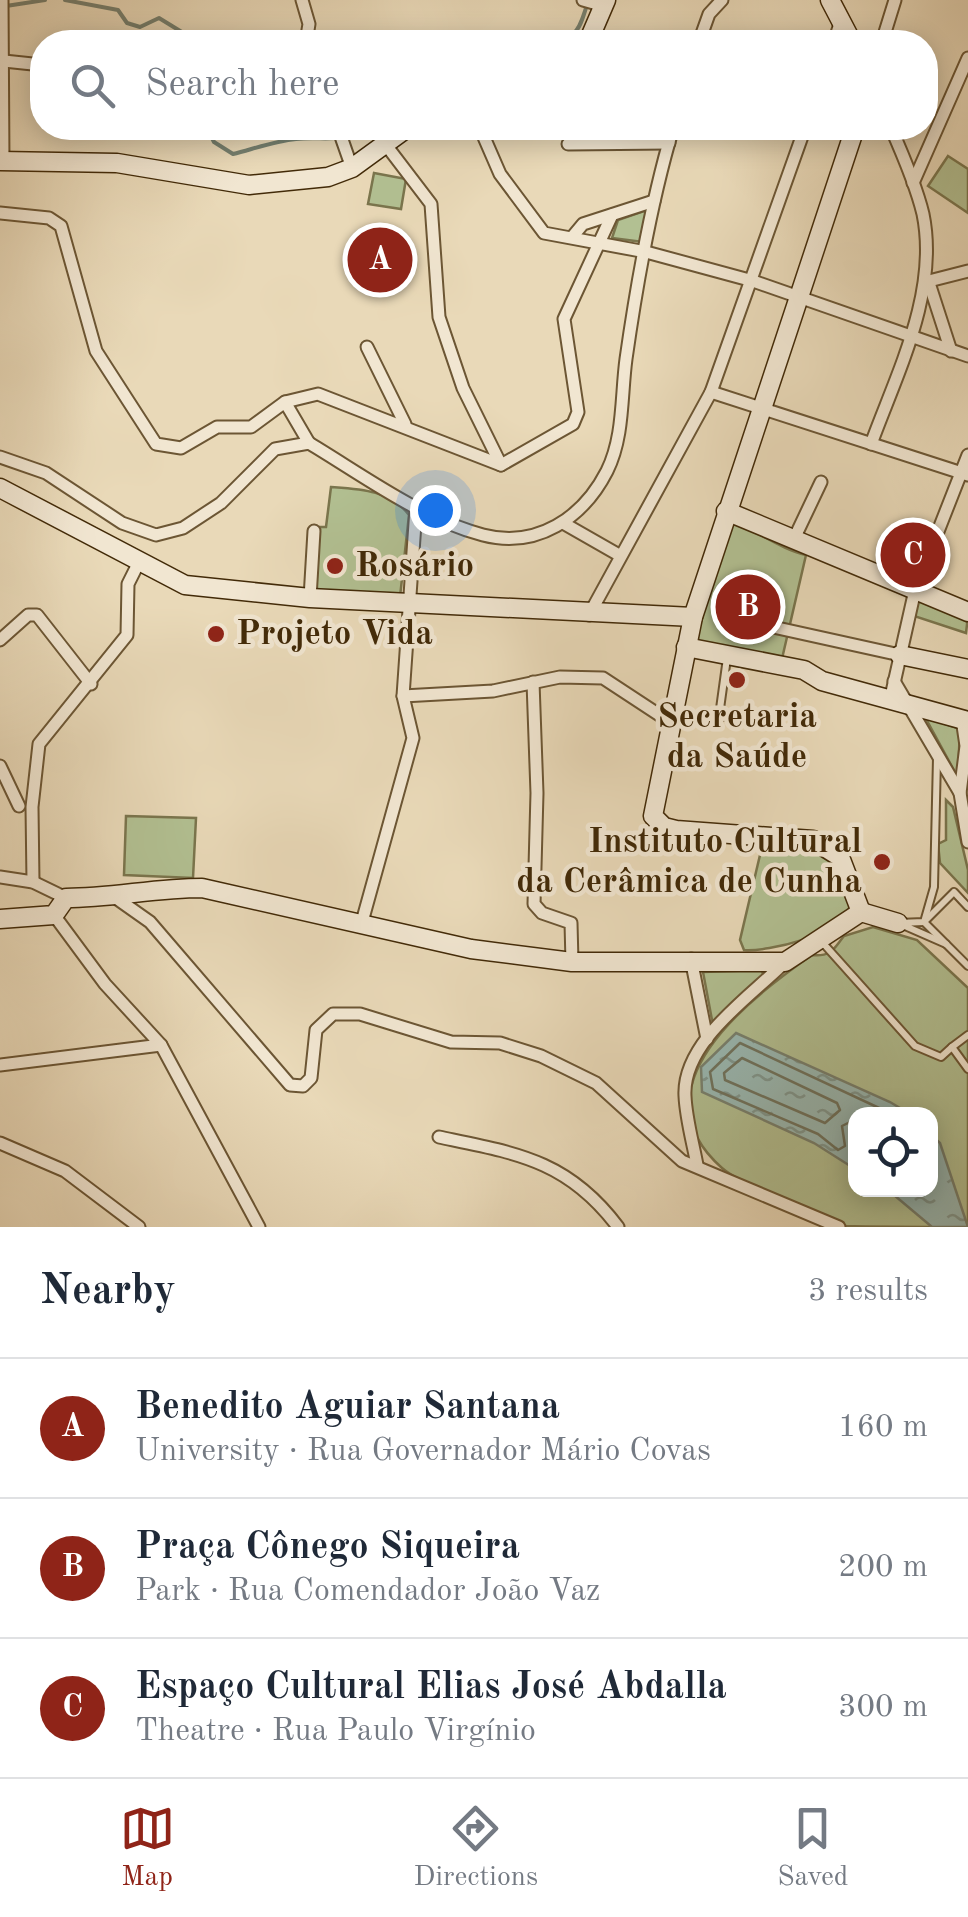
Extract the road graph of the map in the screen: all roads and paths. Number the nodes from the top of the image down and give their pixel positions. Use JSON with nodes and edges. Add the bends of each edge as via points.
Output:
{"nodes":[{"id":1,"x":2,"y":0,"type":"edge"},
{"id":2,"x":293,"y":0,"type":"edge"},
{"id":3,"x":302,"y":0,"type":"edge"},
{"id":4,"x":722,"y":0,"type":"edge"},
{"id":5,"x":830,"y":0,"type":"edge"},
{"id":6,"x":895,"y":0,"type":"edge"},
{"id":7,"x":594,"y":2,"type":"edge"},
{"id":8,"x":842,"y":21,"type":"junction"},
{"id":9,"x":309,"y":24,"type":"junction"},
{"id":10,"x":308,"y":30,"type":"edge"},
{"id":11,"x":590,"y":30,"type":"edge"},
{"id":12,"x":704,"y":30,"type":"edge"},
{"id":13,"x":839,"y":30,"type":"edge"},
{"id":14,"x":846,"y":30,"type":"edge"},
{"id":15,"x":886,"y":30,"type":"edge"},
{"id":16,"x":968,"y":58,"type":"edge"},
{"id":17,"x":4,"y":61,"type":"junction"},
{"id":18,"x":30,"y":64,"type":"edge"},
{"id":19,"x":938,"y":126,"type":"edge"},
{"id":20,"x":342,"y":140,"type":"edge"},
{"id":21,"x":391,"y":140,"type":"edge"},
{"id":22,"x":485,"y":140,"type":"edge"},
{"id":23,"x":670,"y":140,"type":"edge"},
{"id":24,"x":800,"y":140,"type":"edge"},
{"id":25,"x":851,"y":140,"type":"edge"},
{"id":26,"x":896,"y":140,"type":"edge"},
{"id":27,"x":932,"y":140,"type":"edge"},
{"id":28,"x":669,"y":143,"type":"junction"},
{"id":29,"x":386,"y":144,"type":"junction"},
{"id":30,"x":568,"y":144,"type":"dead end"},
{"id":31,"x":2,"y":161,"type":"edge"},
{"id":32,"x":349,"y":161,"type":"junction"},
{"id":33,"x":913,"y":183,"type":"junction"},
{"id":34,"x":654,"y":201,"type":"junction"},
{"id":35,"x":0,"y":213,"type":"edge"},
{"id":36,"x":612,"y":215,"type":"junction"},
{"id":37,"x":572,"y":236,"type":"junction"},
{"id":38,"x":601,"y":242,"type":"junction"},
{"id":39,"x":646,"y":252,"type":"junction"},
{"id":40,"x":968,"y":272,"type":"edge"},
{"id":41,"x":752,"y":281,"type":"junction"},
{"id":42,"x":927,"y":282,"type":"junction"},
{"id":43,"x":799,"y":297,"type":"junction"},
{"id":44,"x":911,"y":336,"type":"junction"},
{"id":45,"x":368,"y":347,"type":"dead end"},
{"id":46,"x":951,"y":351,"type":"junction"},
{"id":47,"x":968,"y":356,"type":"edge"},
{"id":48,"x":711,"y":392,"type":"junction"},
{"id":49,"x":284,"y":402,"type":"junction"},
{"id":50,"x":761,"y":408,"type":"junction"},
{"id":51,"x":405,"y":424,"type":"junction"},
{"id":52,"x":308,"y":442,"type":"junction"},
{"id":53,"x":872,"y":444,"type":"junction"},
{"id":54,"x":968,"y":455,"type":"edge"},
{"id":55,"x":0,"y":457,"type":"edge"},
{"id":56,"x":502,"y":464,"type":"junction"},
{"id":57,"x":964,"y":473,"type":"edge"},
{"id":58,"x":821,"y":482,"type":"dead end"},
{"id":59,"x":1,"y":491,"type":"edge"},
{"id":60,"x":416,"y":508,"type":"junction"},
{"id":61,"x":726,"y":510,"type":"junction"},
{"id":62,"x":563,"y":523,"type":"junction"},
{"id":63,"x":314,"y":531,"type":"dead end"},
{"id":64,"x":793,"y":542,"type":"junction"},
{"id":65,"x":619,"y":555,"type":"junction"},
{"id":66,"x":140,"y":562,"type":"junction"},
{"id":67,"x":915,"y":590,"type":"junction"},
{"id":68,"x":310,"y":598,"type":"junction"},
{"id":69,"x":409,"y":602,"type":"junction"},
{"id":70,"x":968,"y":612,"type":"edge"},
{"id":71,"x":589,"y":615,"type":"junction"},
{"id":72,"x":693,"y":617,"type":"junction"},
{"id":73,"x":772,"y":627,"type":"dead end"},
{"id":74,"x":0,"y":640,"type":"edge"},
{"id":75,"x":686,"y":647,"type":"junction"},
{"id":76,"x":900,"y":655,"type":"junction"},
{"id":77,"x":727,"y":657,"type":"junction"},
{"id":78,"x":968,"y":668,"type":"edge"},
{"id":79,"x":894,"y":681,"type":"junction"},
{"id":80,"x":533,"y":682,"type":"junction"},
{"id":81,"x":91,"y":684,"type":"junction"},
{"id":82,"x":403,"y":696,"type":"junction"},
{"id":83,"x":890,"y":700,"type":"junction"},
{"id":84,"x":912,"y":706,"type":"junction"},
{"id":85,"x":740,"y":718,"type":"dead end"},
{"id":86,"x":965,"y":720,"type":"edge"},
{"id":87,"x":670,"y":722,"type":"junction"},
{"id":88,"x":937,"y":751,"type":"junction"},
{"id":89,"x":0,"y":766,"type":"edge"},
{"id":90,"x":960,"y":793,"type":"junction"},
{"id":91,"x":0,"y":803,"type":"edge"},
{"id":92,"x":25,"y":806,"type":"junction"},
{"id":93,"x":968,"y":841,"type":"edge"},
{"id":94,"x":0,"y":876,"type":"edge"},
{"id":95,"x":33,"y":882,"type":"junction"},
{"id":96,"x":66,"y":898,"type":"junction"},
{"id":97,"x":116,"y":898,"type":"junction"},
{"id":98,"x":968,"y":907,"type":"edge"},
{"id":99,"x":861,"y":912,"type":"junction"},
{"id":100,"x":54,"y":915,"type":"junction"},
{"id":101,"x":0,"y":919,"type":"edge"},
{"id":102,"x":362,"y":922,"type":"junction"},
{"id":103,"x":898,"y":922,"type":"junction"},
{"id":104,"x":924,"y":922,"type":"junction"},
{"id":105,"x":821,"y":941,"type":"junction"},
{"id":106,"x":946,"y":944,"type":"junction"},
{"id":107,"x":690,"y":959,"type":"junction"},
{"id":108,"x":572,"y":962,"type":"junction"},
{"id":109,"x":784,"y":962,"type":"junction"},
{"id":110,"x":968,"y":966,"type":"edge"},
{"id":111,"x":968,"y":1036,"type":"edge"},
{"id":112,"x":707,"y":1039,"type":"junction"},
{"id":113,"x":160,"y":1045,"type":"junction"},
{"id":114,"x":952,"y":1047,"type":"junction"},
{"id":115,"x":0,"y":1065,"type":"edge"},
{"id":116,"x":968,"y":1070,"type":"edge"},
{"id":117,"x":439,"y":1137,"type":"dead end"},
{"id":118,"x":0,"y":1143,"type":"edge"},
{"id":119,"x":697,"y":1165,"type":"junction"},
{"id":120,"x":139,"y":1227,"type":"edge"},
{"id":121,"x":260,"y":1227,"type":"edge"},
{"id":122,"x":618,"y":1227,"type":"edge"},
{"id":123,"x":839,"y":1227,"type":"edge"}],
"edges":[{"from":1,"to":17,"type":"street"},
{"from":2,"to":9,"type":"street"},
{"from":3,"to":9,"type":"street"},
{"from":4,"to":12,"type":"street"},
{"from":5,"to":8,"type":"street"},
{"from":6,"to":15,"type":"street"},
{"from":7,"to":11,"type":"street"},
{"from":8,"to":13,"type":"street"},
{"from":8,"to":14,"type":"street"},
{"from":9,"to":10,"type":"street"},
{"from":16,"to":19,"type":"street"},
{"from":17,"to":18,"type":"street"},
{"from":17,"to":31,"type":"street"},
{"from":20,"to":32,"type":"street"},
{"from":21,"to":29,"type":"street"},
{"from":22,"to":37,"type":"street","via":[[500,174],[544,234]]},
{"from":23,"to":28,"type":"street"},
{"from":24,"to":41,"type":"street"},
{"from":25,"to":43,"type":"street"},
{"from":26,"to":33,"type":"street"},
{"from":27,"to":33,"type":"street"},
{"from":28,"to":30,"type":"street"},
{"from":28,"to":34,"type":"street"},
{"from":29,"to":32,"type":"street"},
{"from":29,"to":56,"type":"street","via":[[430,204],[439,317],[463,388]]},
{"from":31,"to":32,"type":"street","via":[[116,164],[249,185],[328,177]]},
{"from":33,"to":42,"type":"street","via":[[923,214]]},
{"from":34,"to":36,"type":"street"},
{"from":34,"to":39,"type":"street"},
{"from":35,"to":49,"type":"street","via":[[49,218],[61,226],[96,351],[156,444],[182,448],[217,427],[251,427]]},
{"from":36,"to":37,"type":"street","via":[[583,224]]},
{"from":36,"to":38,"type":"street"},
{"from":37,"to":38,"type":"street"},
{"from":38,"to":39,"type":"street"},
{"from":38,"to":56,"type":"street","via":[[564,318],[578,412],[572,424]]},
{"from":39,"to":41,"type":"street"},
{"from":39,"to":62,"type":"street","via":[[616,452],[606,474]]},
{"from":40,"to":42,"type":"street"},
{"from":41,"to":43,"type":"street"},
{"from":41,"to":48,"type":"street"},
{"from":42,"to":44,"type":"street"},
{"from":42,"to":46,"type":"street"},
{"from":43,"to":44,"type":"street"},
{"from":43,"to":50,"type":"street"},
{"from":44,"to":46,"type":"street"},
{"from":44,"to":53,"type":"street"},
{"from":45,"to":51,"type":"street"},
{"from":46,"to":47,"type":"street"},
{"from":48,"to":50,"type":"street"},
{"from":48,"to":65,"type":"street"},
{"from":49,"to":51,"type":"street","via":[[318,394]]},
{"from":49,"to":52,"type":"street"},
{"from":50,"to":53,"type":"street"},
{"from":50,"to":61,"type":"street"},
{"from":51,"to":56,"type":"street"},
{"from":52,"to":55,"type":"street","via":[[274,449],[221,503],[183,528],[156,535],[122,523],[46,472]]},
{"from":52,"to":60,"type":"street"},
{"from":53,"to":57,"type":"street"},
{"from":54,"to":57,"type":"street"},
{"from":57,"to":67,"type":"street"},
{"from":58,"to":64,"type":"street"},
{"from":59,"to":66,"type":"street"},
{"from":60,"to":62,"type":"street","via":[[484,536],[512,539],[544,535]]},
{"from":60,"to":69,"type":"street"},
{"from":61,"to":64,"type":"street"},
{"from":61,"to":72,"type":"street"},
{"from":62,"to":65,"type":"street"},
{"from":63,"to":68,"type":"street"},
{"from":64,"to":67,"type":"street"},
{"from":65,"to":71,"type":"street"},
{"from":66,"to":68,"type":"street","via":[[184,585]]},
{"from":66,"to":81,"type":"street","via":[[128,584],[126,635]]},
{"from":67,"to":70,"type":"street"},
{"from":67,"to":76,"type":"street"},
{"from":68,"to":69,"type":"street"},
{"from":69,"to":71,"type":"street"},
{"from":69,"to":82,"type":"street"},
{"from":71,"to":72,"type":"street"},
{"from":72,"to":75,"type":"street"},
{"from":73,"to":76,"type":"street"},
{"from":74,"to":81,"type":"street","via":[[38,615]]},
{"from":75,"to":77,"type":"street"},
{"from":75,"to":87,"type":"street"},
{"from":76,"to":78,"type":"street"},
{"from":76,"to":79,"type":"street"},
{"from":77,"to":83,"type":"street","via":[[804,670]]},
{"from":77,"to":85,"type":"lane","via":[[719,716]]},
{"from":79,"to":83,"type":"street"},
{"from":79,"to":84,"type":"street"},
{"from":80,"to":82,"type":"street","via":[[493,692]]},
{"from":80,"to":87,"type":"street","via":[[603,678]]},
{"from":80,"to":108,"type":"street","via":[[534,904],[571,924]]},
{"from":81,"to":92,"type":"street","via":[[40,744]]},
{"from":82,"to":102,"type":"street","via":[[413,738],[409,764]]},
{"from":83,"to":84,"type":"street"},
{"from":84,"to":86,"type":"street"},
{"from":84,"to":88,"type":"street"},
{"from":86,"to":90,"type":"street"},
{"from":87,"to":99,"type":"street","via":[[653,816],[664,827],[812,840],[840,857]]},
{"from":88,"to":90,"type":"street"},
{"from":88,"to":104,"type":"lane","via":[[934,887]]},
{"from":89,"to":92,"type":"street"},
{"from":90,"to":93,"type":"street"},
{"from":91,"to":92,"type":"street"},
{"from":92,"to":95,"type":"street"},
{"from":94,"to":95,"type":"street"},
{"from":95,"to":96,"type":"street"},
{"from":96,"to":97,"type":"street"},
{"from":96,"to":100,"type":"street"},
{"from":97,"to":102,"type":"street","via":[[202,888]]},
{"from":97,"to":119,"type":"street","via":[[150,922],[290,1084],[303,1086],[310,1078],[314,1035],[325,1017],[360,1014],[452,1042],[500,1043],[541,1056],[596,1083],[682,1161]]},
{"from":98,"to":104,"type":"lane","via":[[954,892]]},
{"from":99,"to":103,"type":"street"},
{"from":99,"to":105,"type":"street"},
{"from":100,"to":101,"type":"street"},
{"from":100,"to":113,"type":"street"},
{"from":102,"to":108,"type":"street","via":[[470,949]]},
{"from":103,"to":104,"type":"lane"},
{"from":103,"to":106,"type":"lane"},
{"from":104,"to":106,"type":"lane"},
{"from":105,"to":109,"type":"street"},
{"from":105,"to":114,"type":"lane","via":[[915,1046],[941,1057]]},
{"from":106,"to":110,"type":"lane"},
{"from":107,"to":108,"type":"street"},
{"from":107,"to":109,"type":"street"},
{"from":107,"to":112,"type":"street"},
{"from":109,"to":112,"type":"street"},
{"from":111,"to":114,"type":"lane"},
{"from":112,"to":119,"type":"street","via":[[690,1067],[685,1093]]},
{"from":113,"to":115,"type":"street"},
{"from":113,"to":121,"type":"street"},
{"from":114,"to":116,"type":"lane"},
{"from":117,"to":122,"type":"street","via":[[544,1162],[584,1189]]},
{"from":118,"to":120,"type":"street","via":[[55,1165]]},
{"from":119,"to":123,"type":"street"}]}
